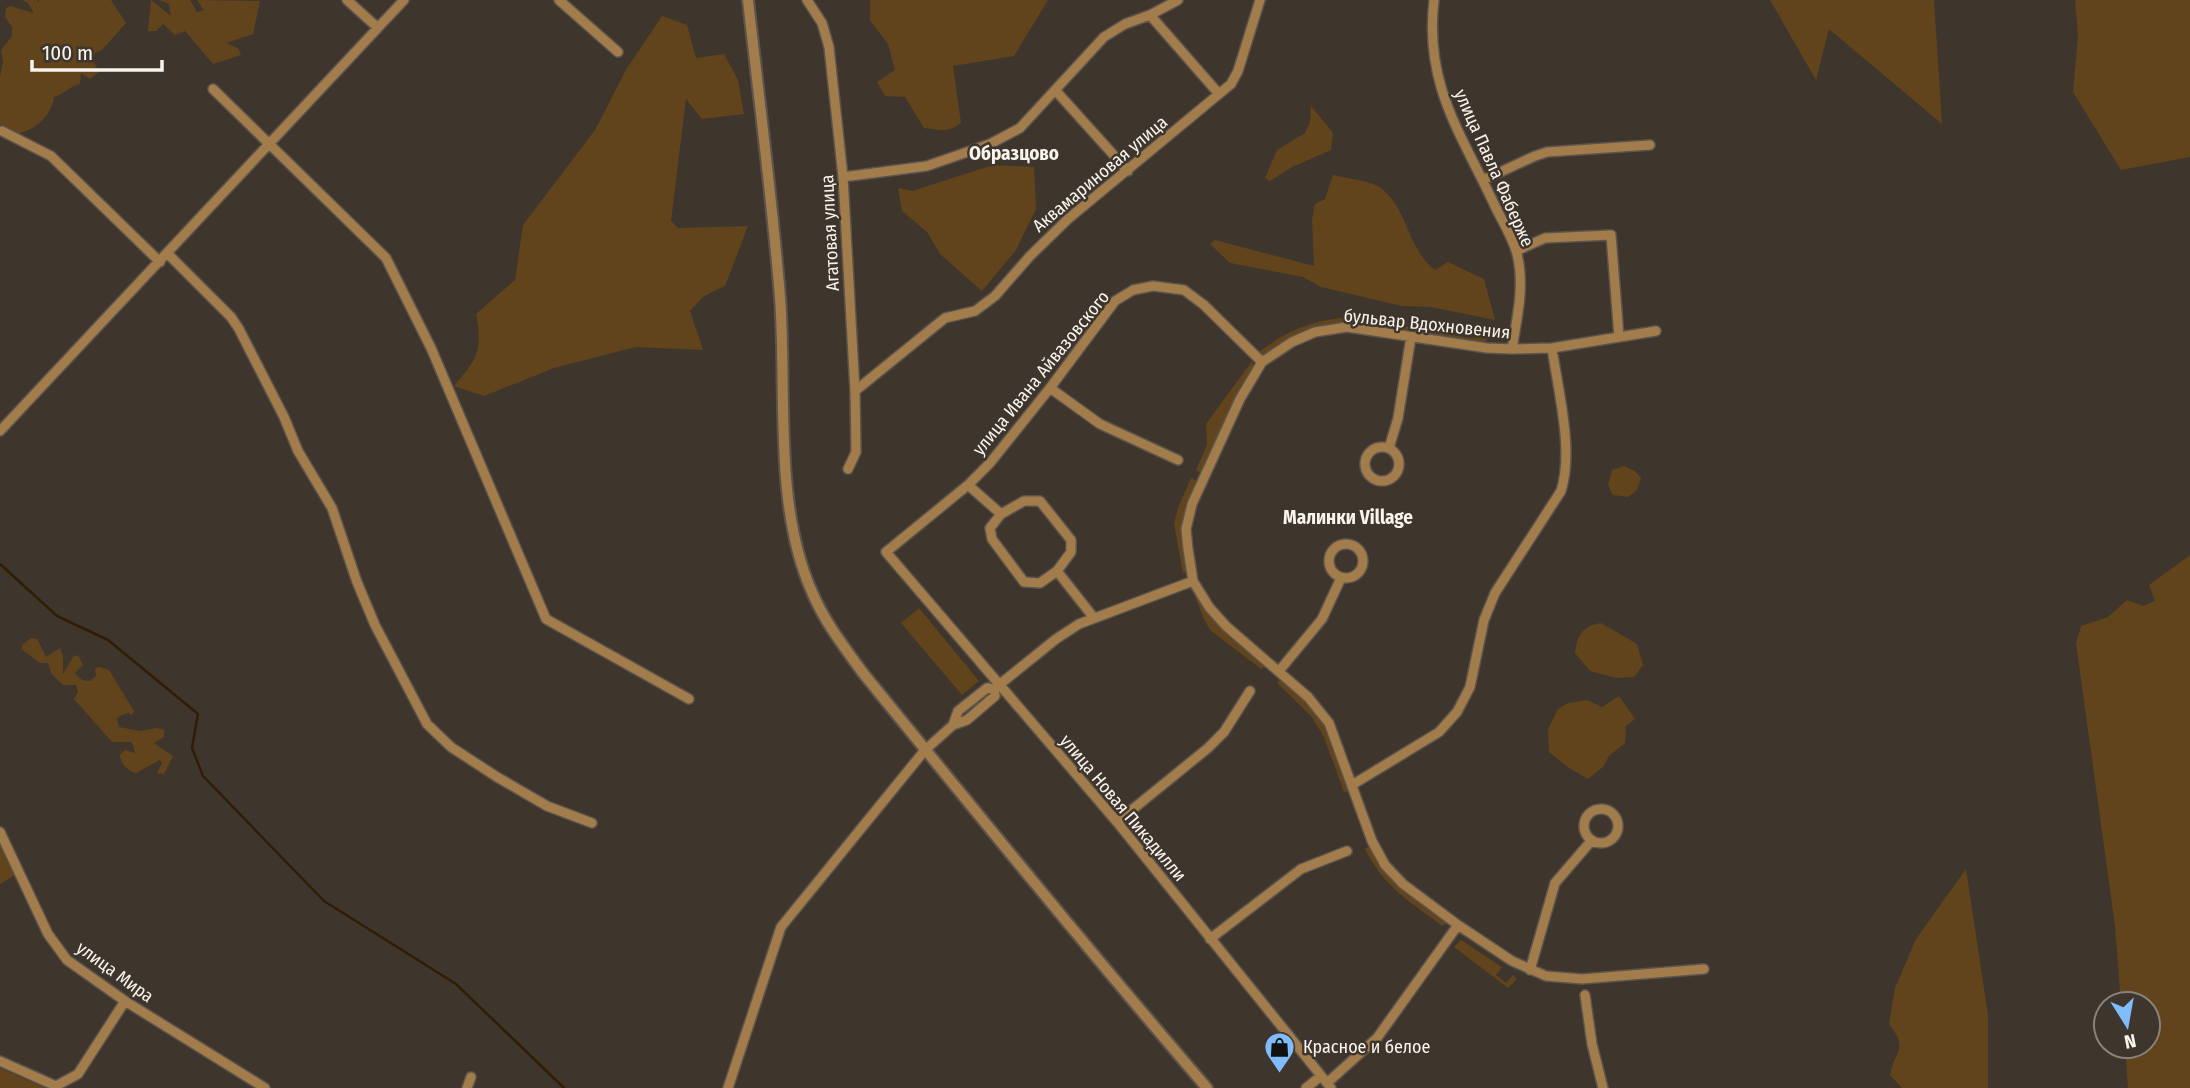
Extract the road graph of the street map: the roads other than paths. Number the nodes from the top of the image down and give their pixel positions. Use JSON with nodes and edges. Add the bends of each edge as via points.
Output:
{"nodes":[{"id":1,"x":347,"y":0,"type":"edge"},
{"id":2,"x":404,"y":0,"type":"edge"},
{"id":3,"x":559,"y":0,"type":"edge"},
{"id":4,"x":748,"y":0,"type":"edge"},
{"id":5,"x":807,"y":0,"type":"edge"},
{"id":6,"x":1178,"y":0,"type":"edge"},
{"id":7,"x":1260,"y":0,"type":"edge"},
{"id":8,"x":1434,"y":0,"type":"edge"},
{"id":9,"x":1150,"y":15,"type":"junction"},
{"id":10,"x":378,"y":29,"type":"junction"},
{"id":11,"x":618,"y":52,"type":"dead end"},
{"id":12,"x":213,"y":89,"type":"dead end"},
{"id":13,"x":1056,"y":91,"type":"junction"},
{"id":14,"x":1219,"y":94,"type":"junction"},
{"id":15,"x":2,"y":131,"type":"edge"},
{"id":16,"x":270,"y":144,"type":"junction"},
{"id":17,"x":1650,"y":145,"type":"dead end"},
{"id":18,"x":1128,"y":171,"type":"junction"},
{"id":19,"x":843,"y":177,"type":"junction"},
{"id":20,"x":1483,"y":180,"type":"junction"},
{"id":21,"x":1516,"y":251,"type":"junction"},
{"id":22,"x":168,"y":254,"type":"junction"},
{"id":23,"x":160,"y":262,"type":"junction"},
{"id":24,"x":1656,"y":331,"type":"dead end"},
{"id":25,"x":1411,"y":337,"type":"junction"},
{"id":26,"x":1619,"y":337,"type":"junction"},
{"id":27,"x":1552,"y":348,"type":"junction"},
{"id":28,"x":1512,"y":349,"type":"junction"},
{"id":29,"x":1262,"y":362,"type":"junction"},
{"id":30,"x":1050,"y":388,"type":"junction"},
{"id":31,"x":855,"y":391,"type":"junction"},
{"id":32,"x":0,"y":431,"type":"edge"},
{"id":33,"x":1389,"y":448,"type":"junction"},
{"id":34,"x":1178,"y":460,"type":"dead end"},
{"id":35,"x":848,"y":469,"type":"dead end"},
{"id":36,"x":968,"y":485,"type":"junction"},
{"id":37,"x":1001,"y":514,"type":"junction"},
{"id":38,"x":886,"y":552,"type":"joint"},
{"id":39,"x":1057,"y":571,"type":"junction"},
{"id":40,"x":1341,"y":578,"type":"dead end"},
{"id":41,"x":1193,"y":581,"type":"junction"},
{"id":42,"x":1094,"y":618,"type":"junction"},
{"id":43,"x":1279,"y":671,"type":"junction"},
{"id":44,"x":996,"y":687,"type":"junction"},
{"id":45,"x":1250,"y":691,"type":"dead end"},
{"id":46,"x":689,"y":699,"type":"dead end"},
{"id":47,"x":925,"y":750,"type":"junction"},
{"id":48,"x":1352,"y":785,"type":"junction"},
{"id":49,"x":1117,"y":822,"type":"junction"},
{"id":50,"x":592,"y":823,"type":"dead end"},
{"id":51,"x":0,"y":832,"type":"edge"},
{"id":52,"x":1592,"y":840,"type":"dead end"},
{"id":53,"x":1347,"y":851,"type":"dead end"},
{"id":54,"x":1458,"y":925,"type":"junction"},
{"id":55,"x":1210,"y":939,"type":"junction"},
{"id":56,"x":1704,"y":969,"type":"dead end"},
{"id":57,"x":1530,"y":970,"type":"junction"},
{"id":58,"x":1585,"y":995,"type":"dead end"},
{"id":59,"x":125,"y":1001,"type":"junction"},
{"id":60,"x":0,"y":1061,"type":"edge"},
{"id":61,"x":471,"y":1077,"type":"dead end"},
{"id":62,"x":1327,"y":1084,"type":"edge"},
{"id":63,"x":265,"y":1088,"type":"edge"},
{"id":64,"x":467,"y":1088,"type":"edge"},
{"id":65,"x":728,"y":1088,"type":"edge"},
{"id":66,"x":1207,"y":1088,"type":"edge"},
{"id":67,"x":1306,"y":1088,"type":"edge"},
{"id":68,"x":1603,"y":1088,"type":"edge"}],
"edges":[{"from":1,"to":10,"type":"street"},
{"from":2,"to":10,"type":"street"},
{"from":3,"to":11,"type":"street"},
{"from":4,"to":47,"type":"street","via":[[780,299],[790,510],[802,568],[835,634]]},
{"from":5,"to":19,"type":"street","name":"Агатовая улица","via":[[822,23],[829,47]]},
{"from":6,"to":9,"type":"street"},
{"from":7,"to":14,"type":"street","name":"Аквамариновая улица","via":[[1238,71]]},
{"from":8,"to":20,"type":"street","name":"улица Павла Фаберже","via":[[1431,28],[1436,72],[1450,116]]},
{"from":9,"to":13,"type":"street","via":[[1104,37]]},
{"from":9,"to":14,"type":"street"},
{"from":10,"to":16,"type":"street"},
{"from":12,"to":16,"type":"street"},
{"from":13,"to":18,"type":"street"},
{"from":13,"to":19,"type":"street","via":[[1020,128],[990,144],[928,166]]},
{"from":14,"to":18,"type":"street","name":"Аквамариновая улица"},
{"from":15,"to":23,"type":"street","via":[[51,156]]},
{"from":16,"to":22,"type":"street"},
{"from":16,"to":46,"type":"street","via":[[386,258],[431,348],[546,619]]},
{"from":17,"to":20,"type":"street","via":[[1547,152]]},
{"from":18,"to":31,"type":"street","name":"Аквамариновая улица","via":[[1068,219],[995,296],[975,311],[945,318]]},
{"from":19,"to":31,"type":"street","name":"Агатовая улица"},
{"from":20,"to":21,"type":"street","name":"улица Павла Фаберже"},
{"from":21,"to":26,"type":"street","via":[[1545,238],[1611,235]]},
{"from":21,"to":28,"type":"street","name":"улица Павла Фаберже","via":[[1521,293]]},
{"from":22,"to":23,"type":"street"},
{"from":22,"to":50,"type":"street","via":[[239,328],[331,508],[375,625],[427,724],[497,778],[547,806]]},
{"from":23,"to":32,"type":"street"},
{"from":24,"to":26,"type":"street","name":"бульвар Вдохновения"},
{"from":25,"to":28,"type":"street","name":"бульвар Вдохновения"},
{"from":25,"to":29,"type":"street","name":"бульвар Вдохновения","via":[[1347,327],[1315,332]]},
{"from":25,"to":33,"type":"street"},
{"from":26,"to":27,"type":"street","name":"бульвар Вдохновения"},
{"from":27,"to":28,"type":"street","name":"бульвар Вдохновения"},
{"from":27,"to":48,"type":"street","via":[[1567,454],[1561,491],[1495,593],[1484,620],[1470,687],[1457,712],[1439,732]]},
{"from":29,"to":30,"type":"street","name":"улица Ивана Айвазовского","via":[[1184,290],[1153,286],[1133,290],[1115,301]]},
{"from":29,"to":41,"type":"street","name":"бульвар Вдохновения","via":[[1192,504],[1186,529]]},
{"from":30,"to":34,"type":"street","via":[[1100,424]]},
{"from":30,"to":36,"type":"street","name":"улица Ивана Айвазовского"},
{"from":31,"to":35,"type":"street","name":"Агатовая улица","via":[[856,452]]},
{"from":33,"to":33,"type":"street","via":[[1398,455],[1398,471],[1386,481],[1374,480],[1366,470],[1366,458],[1373,449]]},
{"from":36,"to":37,"type":"street"},
{"from":36,"to":38,"type":"street","name":"улица Ивана Айвазовского"},
{"from":37,"to":39,"type":"street","via":[[990,528],[992,539],[1024,582],[1040,583]]},
{"from":37,"to":39,"type":"street","via":[[1024,501],[1040,501],[1071,540],[1071,552]]},
{"from":38,"to":44,"type":"street","name":"улица Новая Пикадилли"},
{"from":39,"to":42,"type":"street"},
{"from":40,"to":43,"type":"street","via":[[1322,619]]},
{"from":41,"to":42,"type":"street"},
{"from":41,"to":43,"type":"street","name":"бульвар Вдохновения","via":[[1226,626]]},
{"from":42,"to":44,"type":"street","via":[[1056,639]]},
{"from":43,"to":48,"type":"street","name":"бульвар Вдохновения","via":[[1329,723]]},
{"from":44,"to":47,"type":"street","via":[[995,696],[985,705]]},
{"from":44,"to":49,"type":"street","name":"улица Новая Пикадилли"},
{"from":45,"to":49,"type":"street","via":[[1208,748]]},
{"from":47,"to":65,"type":"street","via":[[780,927]]},
{"from":47,"to":66,"type":"street"},
{"from":48,"to":54,"type":"street","name":"бульвар Вдохновения","via":[[1385,865]]},
{"from":49,"to":55,"type":"street","name":"улица Новая Пикадилли"},
{"from":51,"to":59,"type":"street","name":"улица Мира","via":[[48,934],[67,960]]},
{"from":52,"to":57,"type":"street","via":[[1555,883]]},
{"from":53,"to":55,"type":"street","via":[[1301,869]]},
{"from":54,"to":57,"type":"street","name":"бульвар Вдохновения"},
{"from":54,"to":62,"type":"street","via":[[1377,1038]]},
{"from":55,"to":62,"type":"street","name":"улица Новая Пикадилли"},
{"from":56,"to":57,"type":"street","name":"бульвар Вдохновения","via":[[1583,979]]},
{"from":58,"to":68,"type":"street"},
{"from":59,"to":60,"type":"street","via":[[78,1074],[56,1086]]},
{"from":59,"to":63,"type":"street","name":"улица Мира"},
{"from":61,"to":64,"type":"street"},
{"from":62,"to":67,"type":"street"}]}
